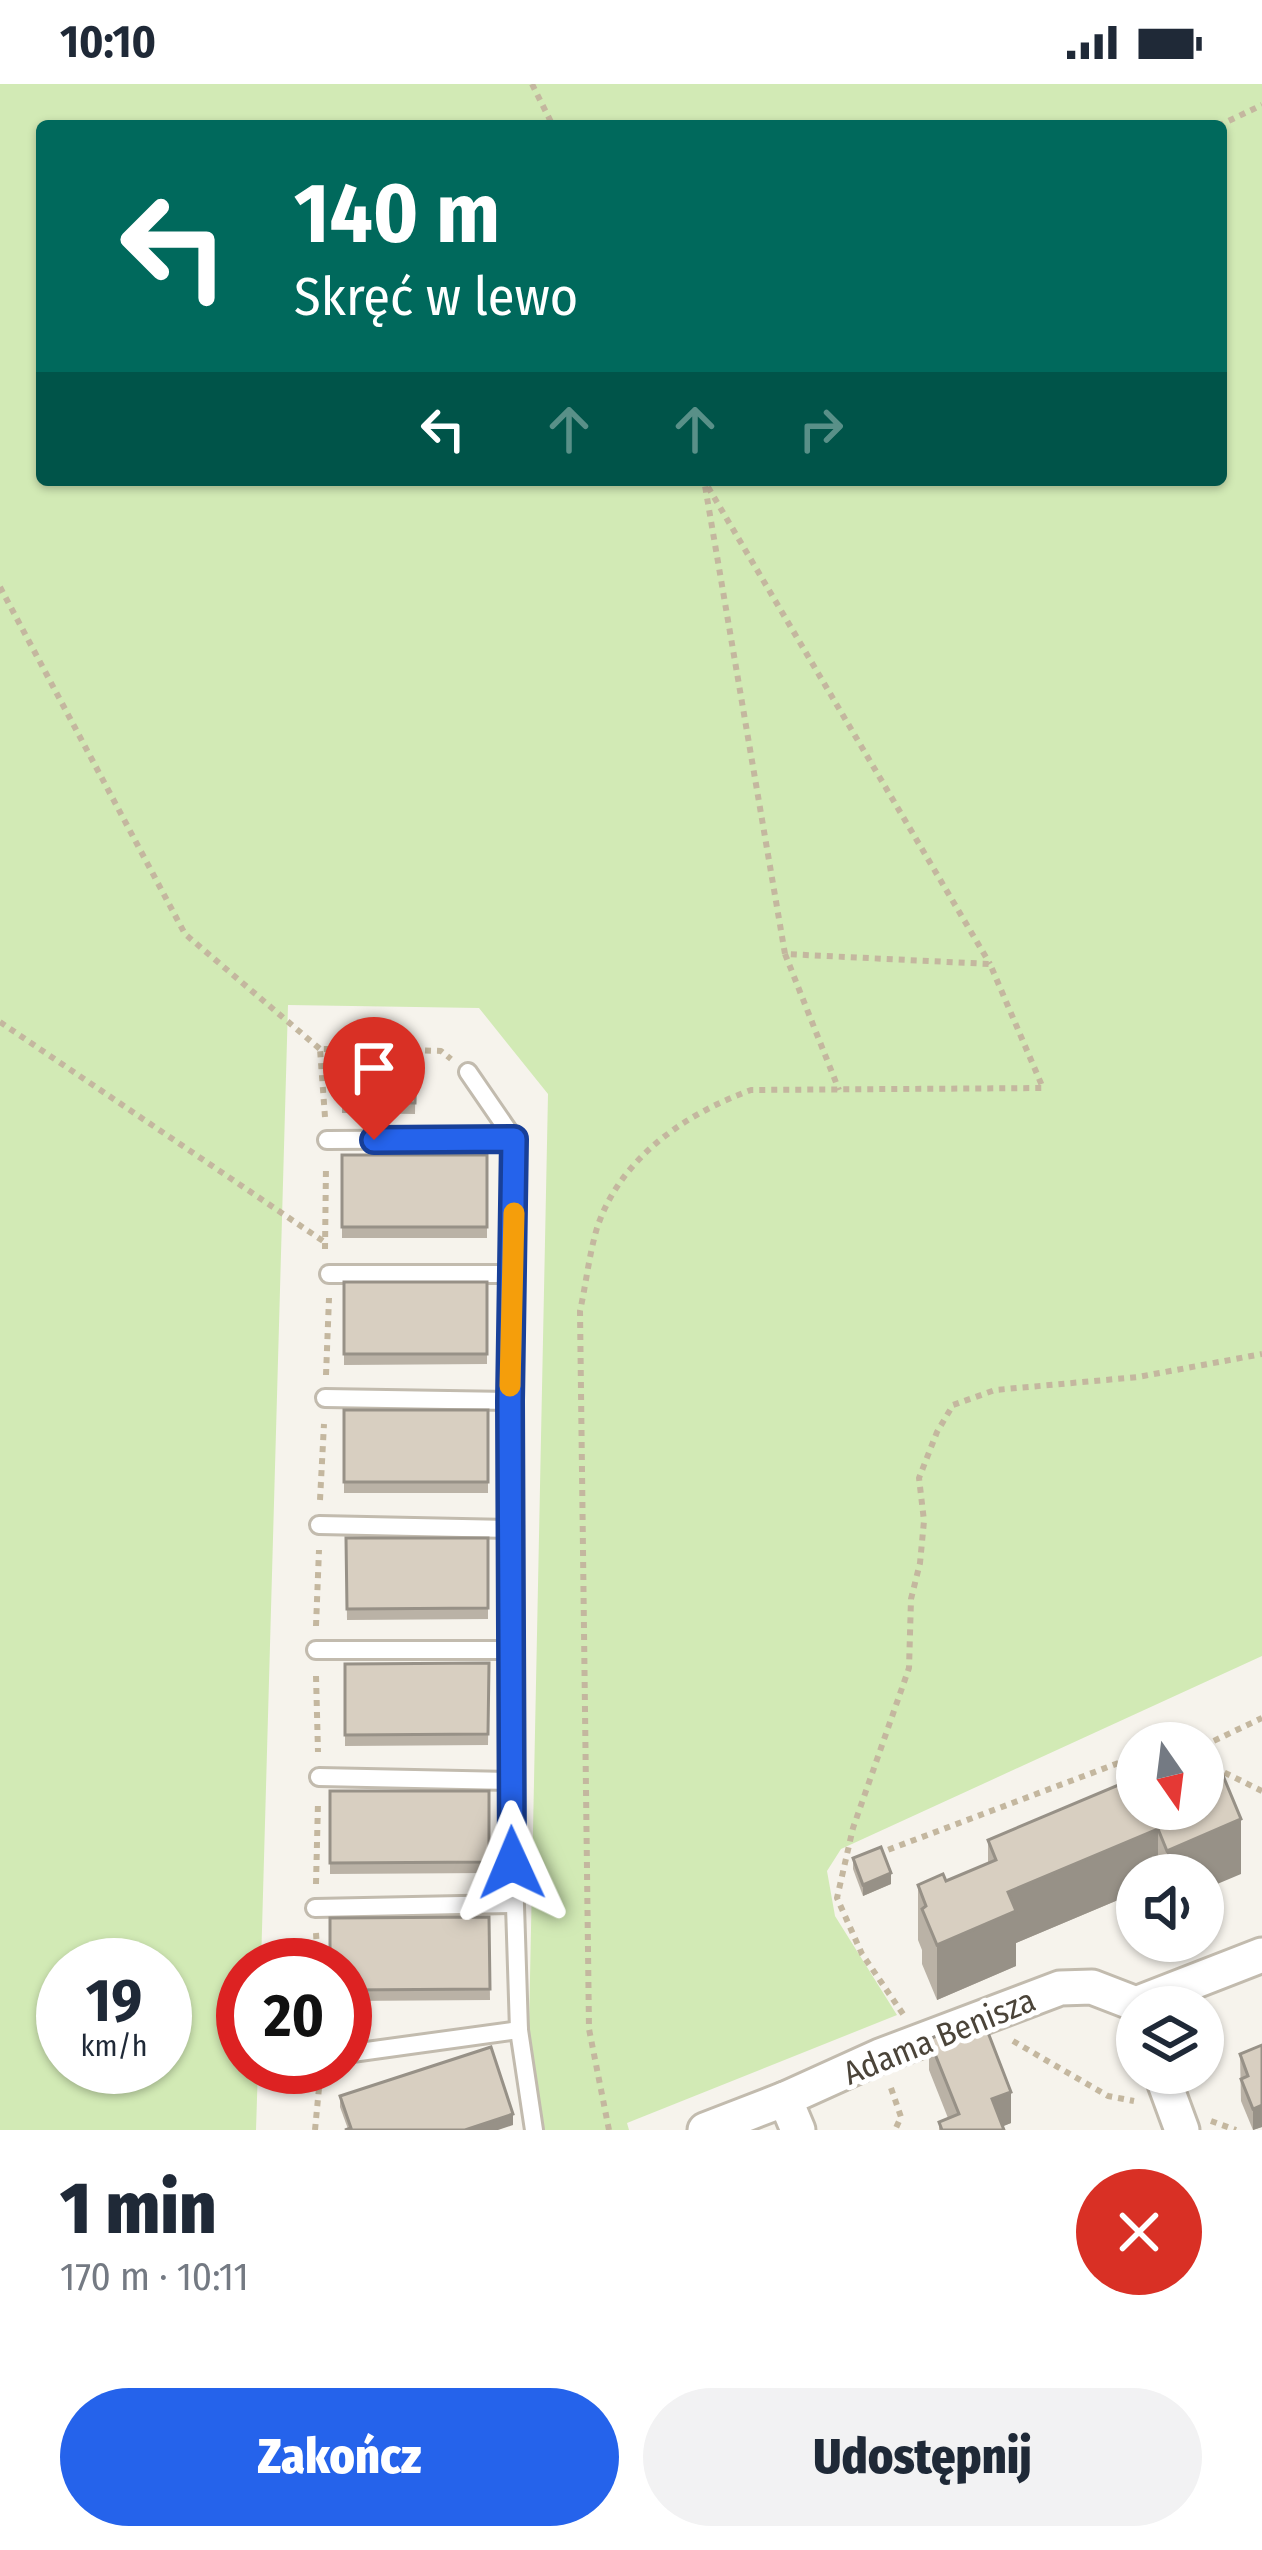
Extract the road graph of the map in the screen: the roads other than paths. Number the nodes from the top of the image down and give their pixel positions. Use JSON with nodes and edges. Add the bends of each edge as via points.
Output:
{"nodes":[{"id":1,"x":468,"y":1072,"type":"road end"},
{"id":2,"x":514,"y":1139,"type":"junction"},
{"id":3,"x":327,"y":1140,"type":"road end"},
{"id":4,"x":329,"y":1274,"type":"road end"},
{"id":5,"x":514,"y":1274,"type":"junction"},
{"id":6,"x":325,"y":1398,"type":"road end"},
{"id":7,"x":510,"y":1401,"type":"junction"},
{"id":8,"x":320,"y":1525,"type":"road end"},
{"id":9,"x":511,"y":1529,"type":"junction"},
{"id":10,"x":316,"y":1650,"type":"road end"},
{"id":11,"x":511,"y":1650,"type":"junction"},
{"id":12,"x":319,"y":1777,"type":"road end"},
{"id":13,"x":511,"y":1781,"type":"junction"},
{"id":14,"x":513,"y":1904,"type":"junction"},
{"id":15,"x":315,"y":1908,"type":"road end"},
{"id":16,"x":1262,"y":1954,"type":"edge"},
{"id":17,"x":1183,"y":1986,"type":"edge"},
{"id":18,"x":1116,"y":1997,"type":"edge"},
{"id":19,"x":519,"y":2030,"type":"junction"},
{"id":20,"x":372,"y":2050,"type":"edge"},
{"id":21,"x":791,"y":2115,"type":"edge"},
{"id":22,"x":534,"y":2130,"type":"edge"},
{"id":23,"x":705,"y":2130,"type":"edge"}],
"edges":[{"from":1,"to":2,"type":"lane"},
{"from":2,"to":3,"type":"lane"},
{"from":2,"to":5,"type":"lane"},
{"from":4,"to":5,"type":"lane"},
{"from":5,"to":7,"type":"lane"},
{"from":6,"to":7,"type":"lane"},
{"from":7,"to":9,"type":"lane"},
{"from":8,"to":9,"type":"lane"},
{"from":9,"to":11,"type":"lane"},
{"from":10,"to":11,"type":"lane"},
{"from":11,"to":13,"type":"lane"},
{"from":12,"to":13,"type":"lane"},
{"from":13,"to":14,"type":"lane"},
{"from":14,"to":15,"type":"lane"},
{"from":14,"to":19,"type":"lane"},
{"from":16,"to":17,"type":"street","name":"Adama Benisza"},
{"from":18,"to":21,"type":"street","name":"Adama Benisza","via":[[1060,1988],[880,2056]]},
{"from":19,"to":20,"type":"lane"},
{"from":19,"to":22,"type":"lane"},
{"from":21,"to":23,"type":"street","name":"Adama Benisza"}]}
